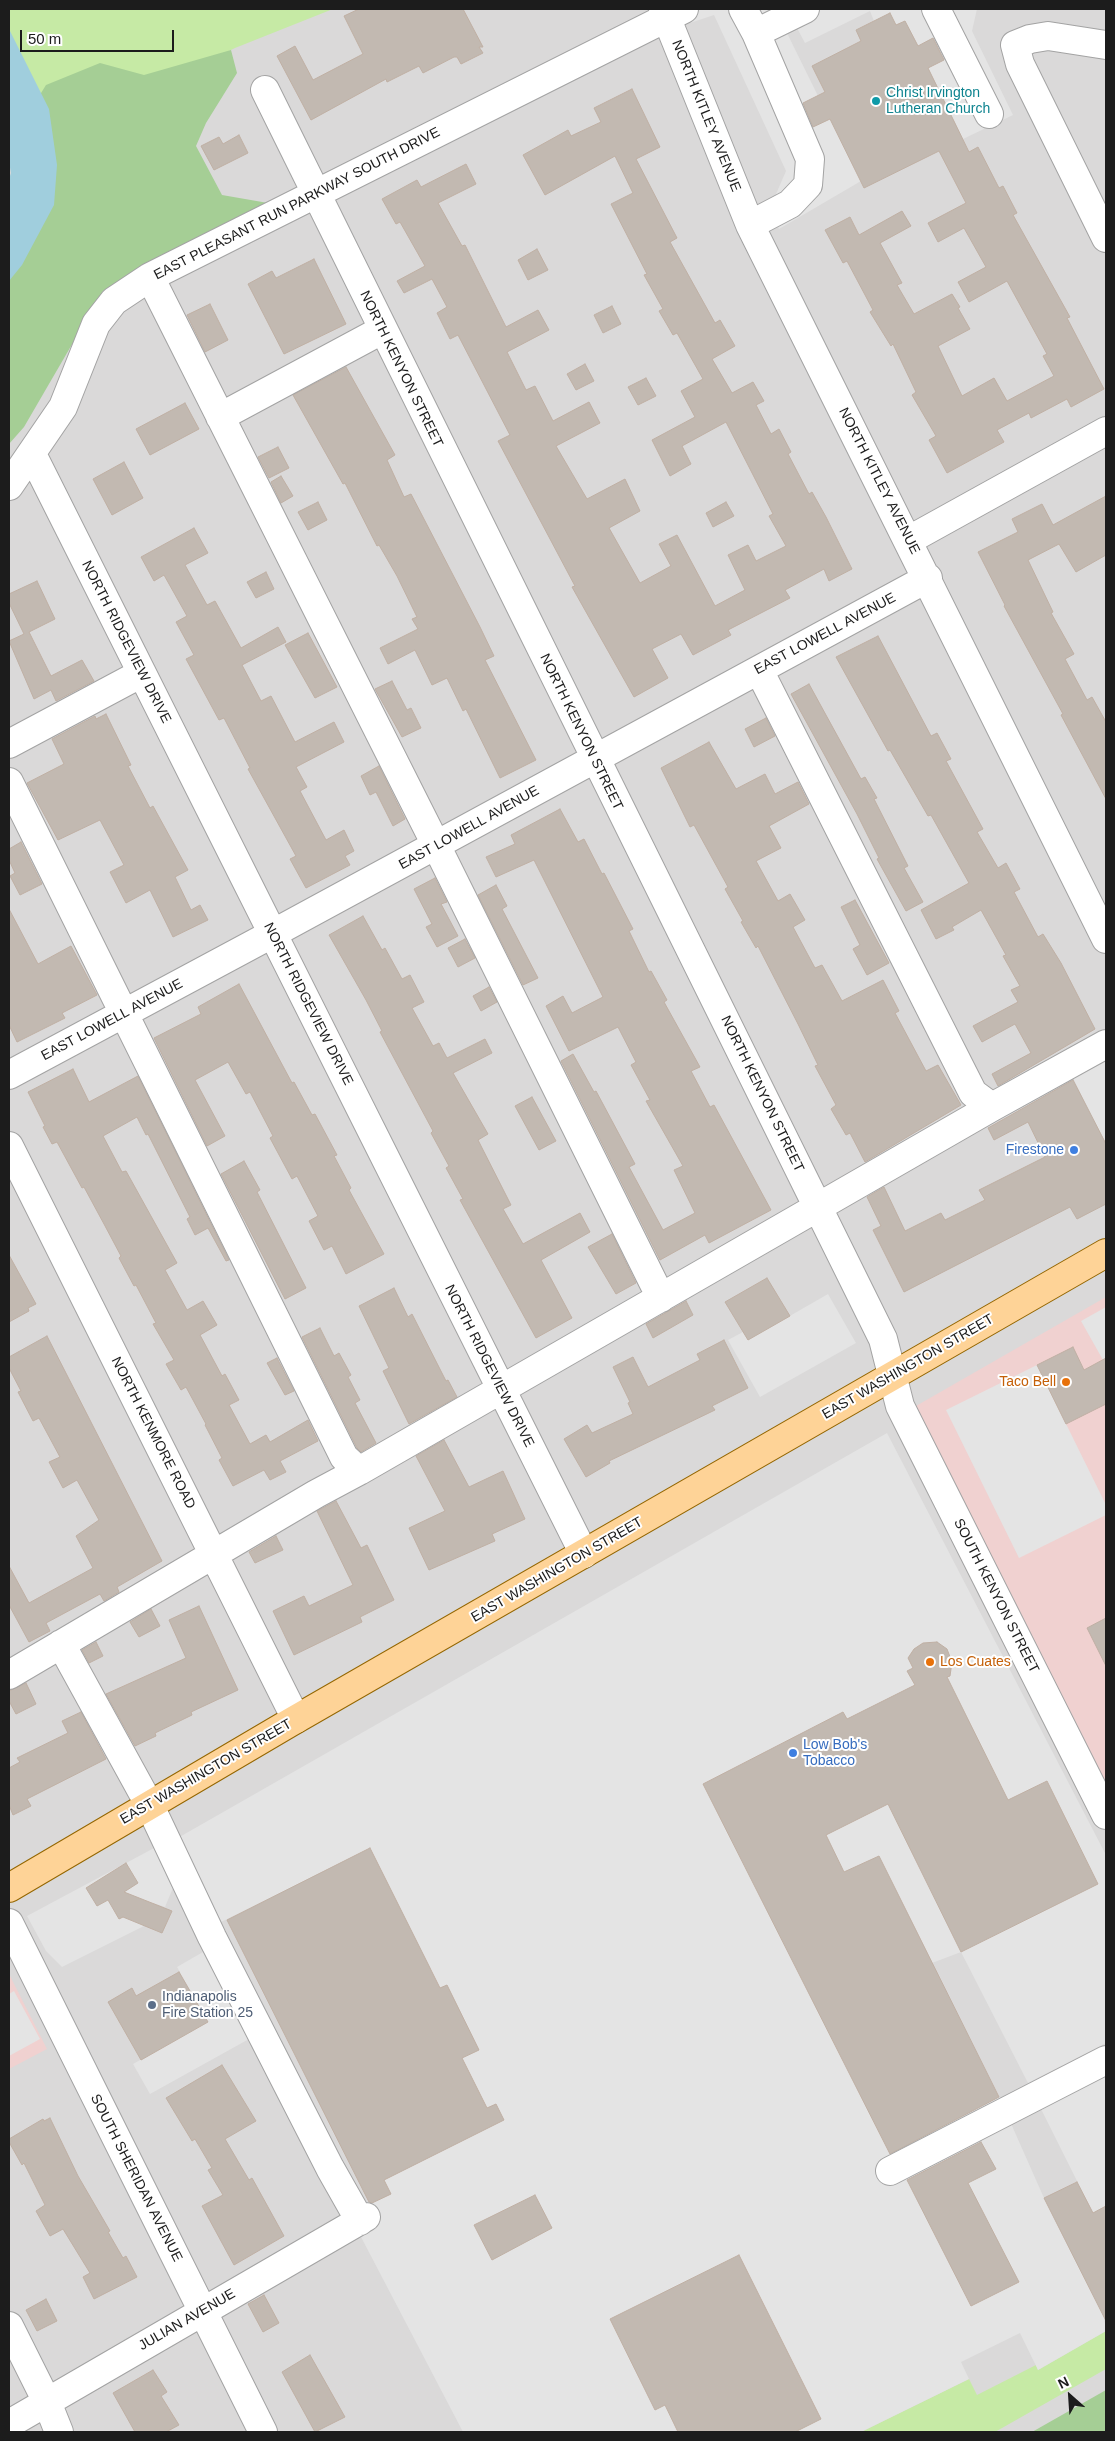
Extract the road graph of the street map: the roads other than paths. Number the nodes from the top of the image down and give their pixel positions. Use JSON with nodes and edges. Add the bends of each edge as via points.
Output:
{"nodes":[{"id":1,"x":744,"y":9,"type":"edge"},
{"id":2,"x":805,"y":9,"type":"edge"},
{"id":3,"x":936,"y":9,"type":"edge"},
{"id":4,"x":671,"y":12,"type":"edge"},
{"id":5,"x":756,"y":34,"type":"junction"},
{"id":6,"x":1106,"y":45,"type":"edge"},
{"id":7,"x":265,"y":90,"type":"dead end"},
{"id":8,"x":989,"y":114,"type":"dead end"},
{"id":9,"x":315,"y":196,"type":"junction"},
{"id":10,"x":750,"y":224,"type":"junction"},
{"id":11,"x":1106,"y":238,"type":"edge"},
{"id":12,"x":150,"y":277,"type":"junction"},
{"id":13,"x":382,"y":330,"type":"junction"},
{"id":14,"x":220,"y":417,"type":"junction"},
{"id":15,"x":1106,"y":431,"type":"edge"},
{"id":16,"x":32,"y":454,"type":"junction"},
{"id":17,"x":9,"y":486,"type":"edge"},
{"id":18,"x":909,"y":540,"type":"junction"},
{"id":19,"x":928,"y":578,"type":"junction"},
{"id":20,"x":759,"y":670,"type":"junction"},
{"id":21,"x":142,"y":673,"type":"junction"},
{"id":22,"x":9,"y":744,"type":"edge"},
{"id":23,"x":595,"y":759,"type":"junction"},
{"id":24,"x":9,"y":782,"type":"edge"},
{"id":25,"x":436,"y":845,"type":"junction"},
{"id":26,"x":272,"y":934,"type":"junction"},
{"id":27,"x":1106,"y":939,"type":"edge"},
{"id":28,"x":125,"y":1013,"type":"junction"},
{"id":29,"x":1106,"y":1044,"type":"edge"},
{"id":30,"x":9,"y":1075,"type":"edge"},
{"id":31,"x":992,"y":1107,"type":"junction"},
{"id":32,"x":9,"y":1146,"type":"edge"},
{"id":33,"x":818,"y":1208,"type":"junction"},
{"id":34,"x":1106,"y":1253,"type":"edge"},
{"id":35,"x":661,"y":1298,"type":"junction"},
{"id":36,"x":893,"y":1375,"type":"junction"},
{"id":37,"x":501,"y":1389,"type":"junction"},
{"id":38,"x":359,"y":1471,"type":"junction"},
{"id":39,"x":584,"y":1554,"type":"junction"},
{"id":40,"x":214,"y":1555,"type":"junction"},
{"id":41,"x":61,"y":1644,"type":"junction"},
{"id":42,"x":9,"y":1674,"type":"edge"},
{"id":43,"x":296,"y":1719,"type":"junction"},
{"id":44,"x":150,"y":1806,"type":"junction"},
{"id":45,"x":1106,"y":1815,"type":"edge"},
{"id":46,"x":9,"y":1888,"type":"edge"},
{"id":47,"x":9,"y":1923,"type":"edge"},
{"id":48,"x":1106,"y":2060,"type":"edge"},
{"id":49,"x":890,"y":2171,"type":"dead end"},
{"id":50,"x":203,"y":2310,"type":"junction"},
{"id":51,"x":9,"y":2326,"type":"edge"},
{"id":52,"x":47,"y":2402,"type":"junction"},
{"id":53,"x":9,"y":2424,"type":"edge"},
{"id":54,"x":59,"y":2432,"type":"edge"},
{"id":55,"x":263,"y":2432,"type":"edge"}],
"edges":[{"from":1,"to":5,"type":"street"},
{"from":2,"to":5,"type":"street"},
{"from":3,"to":8,"type":"street"},
{"from":4,"to":9,"type":"street","name":"EAST PLEASANT RUN PARKWAY SOUTH DRIVE"},
{"from":4,"to":10,"type":"street","name":"NORTH KITLEY AVENUE"},
{"from":5,"to":10,"type":"street","via":[[810,159],[808,186],[790,204]]},
{"from":6,"to":11,"type":"street","via":[[1048,36],[1015,44],[1020,64]]},
{"from":7,"to":9,"type":"street","name":"NORTH KENYON STREET"},
{"from":9,"to":12,"type":"street","name":"EAST PLEASANT RUN PARKWAY SOUTH DRIVE"},
{"from":9,"to":13,"type":"street","name":"NORTH KENYON STREET"},
{"from":10,"to":18,"type":"street","name":"NORTH KITLEY AVENUE"},
{"from":12,"to":14,"type":"street"},
{"from":12,"to":16,"type":"street","name":"EAST PLEASANT RUN PARKWAY SOUTH DRIVE","via":[[114,301],[96,324],[63,408]]},
{"from":13,"to":14,"type":"street"},
{"from":13,"to":23,"type":"street","name":"NORTH KENYON STREET"},
{"from":14,"to":25,"type":"street"},
{"from":15,"to":18,"type":"street"},
{"from":16,"to":17,"type":"street","name":"EAST PLEASANT RUN PARKWAY SOUTH DRIVE"},
{"from":16,"to":21,"type":"street","name":"NORTH RIDGEVIEW DRIVE"},
{"from":18,"to":19,"type":"street","name":"NORTH KITLEY AVENUE"},
{"from":19,"to":20,"type":"street","name":"EAST LOWELL AVENUE"},
{"from":19,"to":27,"type":"street","name":"NORTH KITLEY AVENUE"},
{"from":20,"to":23,"type":"street","name":"EAST LOWELL AVENUE"},
{"from":20,"to":31,"type":"street","via":[[973,1093]]},
{"from":21,"to":22,"type":"street"},
{"from":21,"to":26,"type":"street","name":"NORTH RIDGEVIEW DRIVE"},
{"from":23,"to":25,"type":"street","name":"EAST LOWELL AVENUE"},
{"from":23,"to":33,"type":"street","name":"NORTH KENYON STREET"},
{"from":24,"to":28,"type":"street"},
{"from":25,"to":26,"type":"street","name":"EAST LOWELL AVENUE"},
{"from":25,"to":35,"type":"street"},
{"from":26,"to":28,"type":"street","name":"EAST LOWELL AVENUE"},
{"from":26,"to":37,"type":"street","name":"NORTH RIDGEVIEW DRIVE"},
{"from":28,"to":30,"type":"street","name":"EAST LOWELL AVENUE"},
{"from":28,"to":38,"type":"street","via":[[344,1457]]},
{"from":29,"to":31,"type":"street"},
{"from":31,"to":33,"type":"street"},
{"from":32,"to":40,"type":"street","name":"NORTH KENMORE ROAD"},
{"from":33,"to":35,"type":"street"},
{"from":33,"to":36,"type":"street","name":"NORTH KENYON STREET","via":[[883,1339]]},
{"from":34,"to":36,"type":"main road","name":"EAST WASHINGTON STREET"},
{"from":35,"to":37,"type":"street"},
{"from":36,"to":39,"type":"main road","name":"EAST WASHINGTON STREET"},
{"from":36,"to":45,"type":"street","name":"SOUTH KENYON STREET","via":[[903,1413]]},
{"from":37,"to":38,"type":"street"},
{"from":37,"to":39,"type":"street","name":"NORTH RIDGEVIEW DRIVE"},
{"from":38,"to":40,"type":"street"},
{"from":39,"to":43,"type":"main road","name":"EAST WASHINGTON STREET"},
{"from":40,"to":41,"type":"street"},
{"from":40,"to":43,"type":"street","name":"NORTH KENMORE ROAD"},
{"from":41,"to":42,"type":"street"},
{"from":41,"to":44,"type":"street"},
{"from":43,"to":44,"type":"main road","name":"EAST WASHINGTON STREET"},
{"from":44,"to":46,"type":"main road","name":"EAST WASHINGTON STREET"},
{"from":44,"to":50,"type":"street","name":"JULIAN AVENUE","via":[[212,1937],[330,2168],[363,2219]]},
{"from":47,"to":50,"type":"street","name":"SOUTH SHERIDAN AVENUE"},
{"from":48,"to":49,"type":"street"},
{"from":50,"to":52,"type":"street","name":"JULIAN AVENUE"},
{"from":50,"to":55,"type":"street","name":"SOUTH SHERIDAN AVENUE"},
{"from":51,"to":52,"type":"street"},
{"from":52,"to":53,"type":"street","name":"JULIAN AVENUE"},
{"from":52,"to":54,"type":"street"}]}
